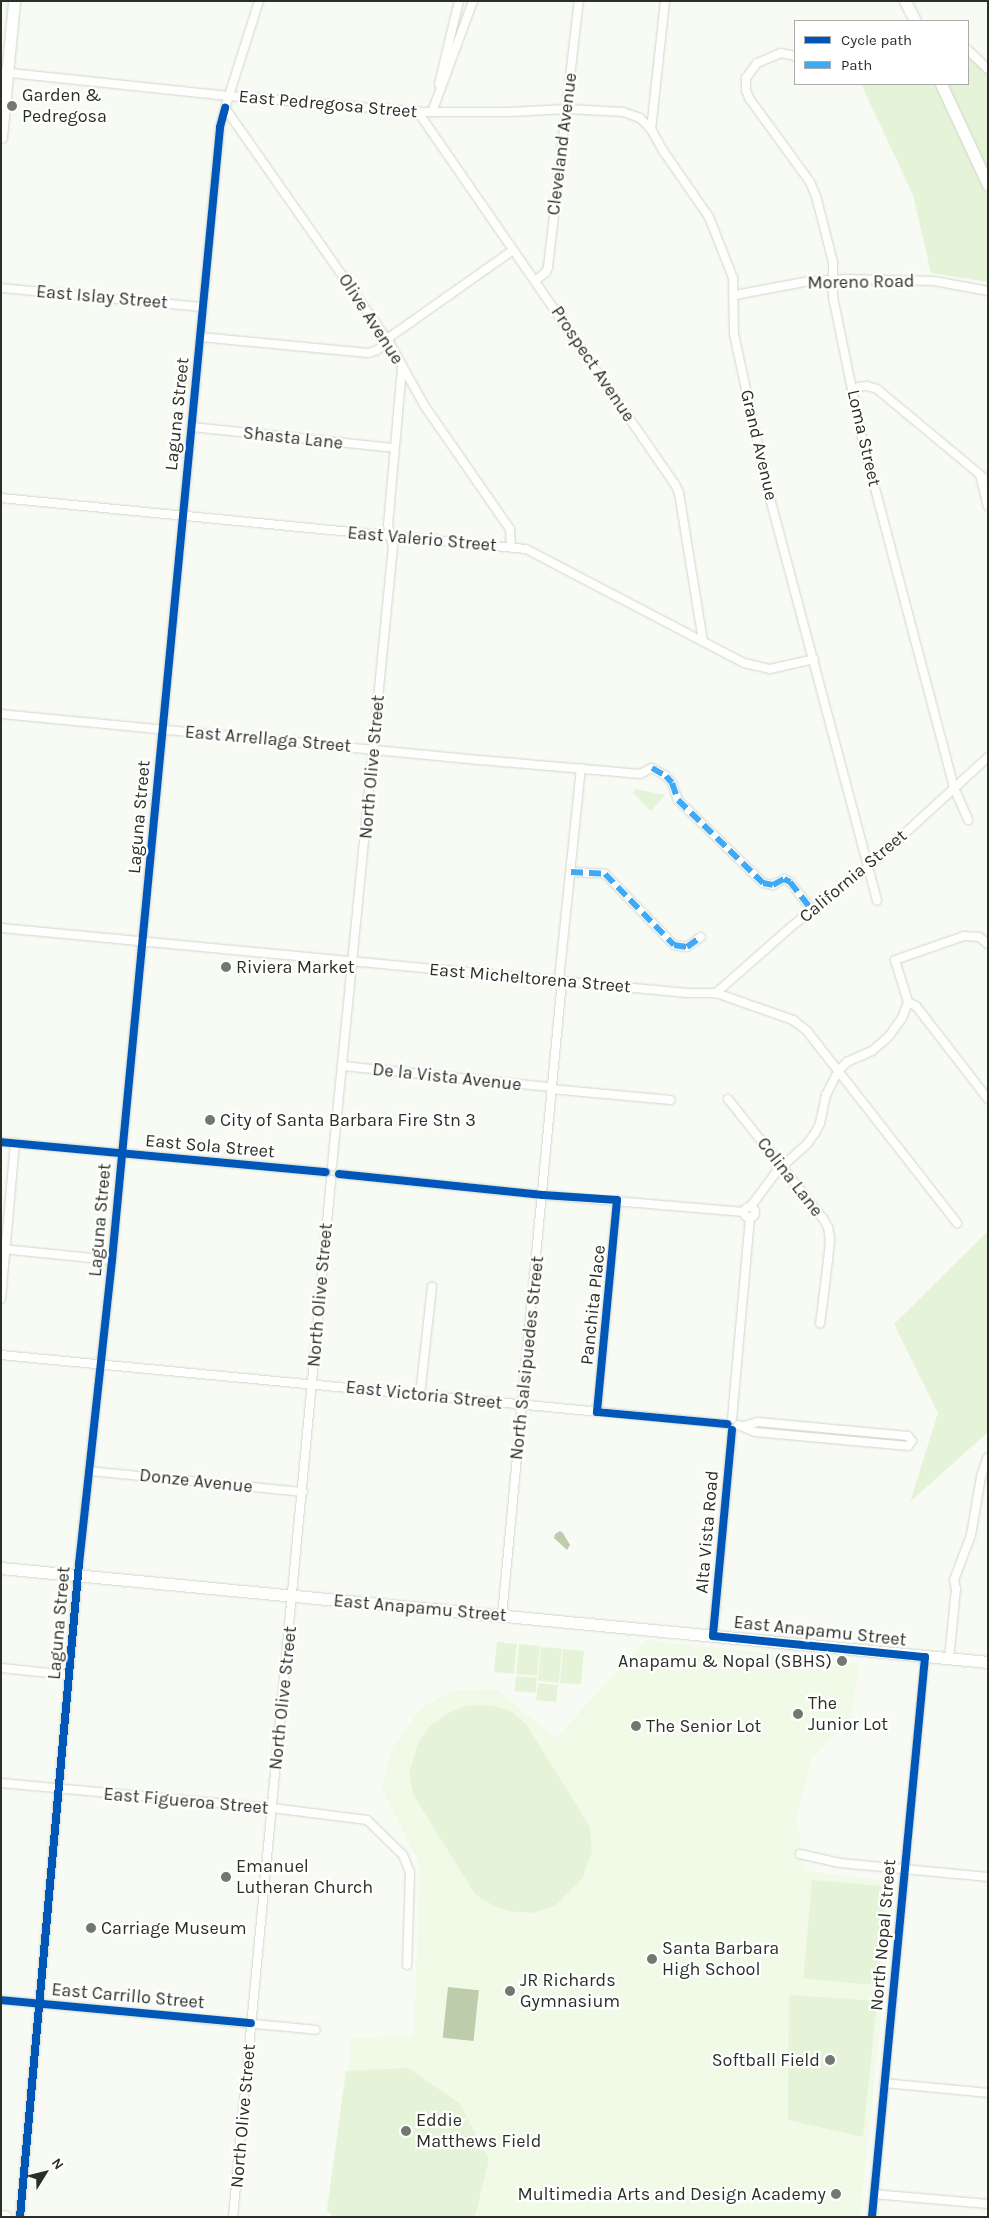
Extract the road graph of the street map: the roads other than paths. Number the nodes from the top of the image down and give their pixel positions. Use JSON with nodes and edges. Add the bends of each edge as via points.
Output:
{"nodes":[{"id":1,"x":14,"y":1,"type":"edge"},
{"id":2,"x":258,"y":1,"type":"edge"},
{"id":3,"x":460,"y":1,"type":"edge"},
{"id":4,"x":474,"y":1,"type":"edge"},
{"id":5,"x":579,"y":1,"type":"edge"},
{"id":6,"x":665,"y":1,"type":"edge"},
{"id":7,"x":905,"y":1,"type":"edge"},
{"id":8,"x":914,"y":20,"type":"edge"},
{"id":9,"x":969,"y":51,"type":"edge"},
{"id":10,"x":794,"y":56,"type":"edge"},
{"id":11,"x":988,"y":69,"type":"edge"},
{"id":12,"x":4,"y":72,"type":"edge"},
{"id":13,"x":941,"y":85,"type":"edge"},
{"id":14,"x":229,"y":96,"type":"junction"},
{"id":15,"x":225,"y":108,"type":"junction"},
{"id":16,"x":567,"y":109,"type":"junction"},
{"id":17,"x":418,"y":112,"type":"junction"},
{"id":18,"x":432,"y":112,"type":"junction"},
{"id":19,"x":651,"y":129,"type":"junction"},
{"id":20,"x":1,"y":137,"type":"edge"},
{"id":21,"x":988,"y":185,"type":"edge"},
{"id":22,"x":513,"y":250,"type":"junction"},
{"id":23,"x":833,"y":279,"type":"junction"},
{"id":24,"x":535,"y":281,"type":"junction"},
{"id":25,"x":1,"y":288,"type":"edge"},
{"id":26,"x":988,"y":291,"type":"edge"},
{"id":27,"x":734,"y":295,"type":"junction"},
{"id":28,"x":203,"y":307,"type":"junction"},
{"id":29,"x":200,"y":336,"type":"junction"},
{"id":30,"x":388,"y":340,"type":"junction"},
{"id":31,"x":402,"y":368,"type":"junction"},
{"id":32,"x":852,"y":388,"type":"junction"},
{"id":33,"x":191,"y":428,"type":"junction"},
{"id":34,"x":394,"y":448,"type":"junction"},
{"id":35,"x":980,"y":475,"type":"junction"},
{"id":36,"x":988,"y":481,"type":"edge"},
{"id":37,"x":1,"y":498,"type":"edge"},
{"id":38,"x":988,"y":506,"type":"edge"},
{"id":39,"x":183,"y":517,"type":"junction"},
{"id":40,"x":391,"y":536,"type":"junction"},
{"id":41,"x":511,"y":546,"type":"junction"},
{"id":42,"x":703,"y":642,"type":"junction"},
{"id":43,"x":814,"y":659,"type":"junction"},
{"id":44,"x":1,"y":714,"type":"edge"},
{"id":45,"x":162,"y":729,"type":"junction"},
{"id":46,"x":374,"y":749,"type":"junction"},
{"id":47,"x":988,"y":757,"type":"edge"},
{"id":48,"x":581,"y":768,"type":"junction"},
{"id":49,"x":954,"y":788,"type":"junction"},
{"id":50,"x":968,"y":820,"type":"dead end"},
{"id":51,"x":868,"y":868,"type":"junction"},
{"id":52,"x":571,"y":872,"type":"junction"},
{"id":53,"x":877,"y":901,"type":"dead end"},
{"id":54,"x":812,"y":910,"type":"junction"},
{"id":55,"x":1,"y":928,"type":"edge"},
{"id":56,"x":701,"y":937,"type":"dead end"},
{"id":57,"x":142,"y":941,"type":"junction"},
{"id":58,"x":988,"y":944,"type":"edge"},
{"id":59,"x":353,"y":961,"type":"junction"},
{"id":60,"x":560,"y":980,"type":"junction"},
{"id":61,"x":716,"y":993,"type":"junction"},
{"id":62,"x":908,"y":1002,"type":"junction"},
{"id":63,"x":343,"y":1066,"type":"junction"},
{"id":64,"x":838,"y":1071,"type":"junction"},
{"id":65,"x":551,"y":1088,"type":"junction"},
{"id":66,"x":728,"y":1099,"type":"dead end"},
{"id":67,"x":988,"y":1099,"type":"edge"},
{"id":68,"x":670,"y":1100,"type":"dead end"},
{"id":69,"x":1,"y":1142,"type":"edge"},
{"id":70,"x":15,"y":1143,"type":"junction"},
{"id":71,"x":121,"y":1153,"type":"junction"},
{"id":72,"x":332,"y":1166,"type":"junction"},
{"id":73,"x":782,"y":1166,"type":"junction"},
{"id":74,"x":326,"y":1172,"type":"junction"},
{"id":75,"x":339,"y":1174,"type":"junction"},
{"id":76,"x":332,"y":1180,"type":"junction"},
{"id":77,"x":543,"y":1195,"type":"junction"},
{"id":78,"x":618,"y":1200,"type":"junction"},
{"id":79,"x":748,"y":1212,"type":"junction"},
{"id":80,"x":957,"y":1224,"type":"dead end"},
{"id":81,"x":3,"y":1249,"type":"edge"},
{"id":82,"x":112,"y":1260,"type":"junction"},
{"id":83,"x":432,"y":1287,"type":"dead end"},
{"id":84,"x":1,"y":1299,"type":"edge"},
{"id":85,"x":820,"y":1324,"type":"dead end"},
{"id":86,"x":1,"y":1354,"type":"edge"},
{"id":87,"x":100,"y":1365,"type":"junction"},
{"id":88,"x":312,"y":1384,"type":"junction"},
{"id":89,"x":420,"y":1395,"type":"junction"},
{"id":90,"x":522,"y":1405,"type":"junction"},
{"id":91,"x":597,"y":1412,"type":"junction"},
{"id":92,"x":735,"y":1425,"type":"junction"},
{"id":93,"x":988,"y":1458,"type":"edge"},
{"id":94,"x":89,"y":1471,"type":"junction"},
{"id":95,"x":302,"y":1492,"type":"junction"},
{"id":96,"x":1,"y":1568,"type":"edge"},
{"id":97,"x":78,"y":1576,"type":"junction"},
{"id":98,"x":292,"y":1596,"type":"junction"},
{"id":99,"x":502,"y":1616,"type":"junction"},
{"id":100,"x":713,"y":1636,"type":"junction"},
{"id":101,"x":925,"y":1657,"type":"junction"},
{"id":102,"x":950,"y":1659,"type":"junction"},
{"id":103,"x":988,"y":1662,"type":"edge"},
{"id":104,"x":1,"y":1668,"type":"edge"},
{"id":105,"x":69,"y":1675,"type":"junction"},
{"id":106,"x":1,"y":1783,"type":"edge"},
{"id":107,"x":60,"y":1789,"type":"junction"},
{"id":108,"x":272,"y":1808,"type":"junction"},
{"id":109,"x":800,"y":1854,"type":"dead end"},
{"id":110,"x":905,"y":1869,"type":"junction"},
{"id":111,"x":988,"y":1877,"type":"edge"},
{"id":112,"x":407,"y":1965,"type":"dead end"},
{"id":113,"x":1,"y":2000,"type":"edge"},
{"id":114,"x":40,"y":2003,"type":"junction"},
{"id":115,"x":251,"y":2023,"type":"junction"},
{"id":116,"x":316,"y":2030,"type":"dead end"},
{"id":117,"x":884,"y":2083,"type":"junction"},
{"id":118,"x":988,"y":2093,"type":"edge"},
{"id":119,"x":874,"y":2194,"type":"junction"},
{"id":120,"x":988,"y":2204,"type":"edge"},
{"id":121,"x":1,"y":2216,"type":"edge"},
{"id":122,"x":6,"y":2217,"type":"edge"},
{"id":123,"x":20,"y":2217,"type":"edge"},
{"id":124,"x":233,"y":2217,"type":"edge"},
{"id":125,"x":872,"y":2217,"type":"edge"}],
"edges":[{"from":1,"to":12,"type":"main road"},
{"from":2,"to":14,"type":"street"},
{"from":3,"to":18,"type":"street"},
{"from":4,"to":18,"type":"street"},
{"from":5,"to":16,"type":"street","name":"Cleveland Avenue"},
{"from":6,"to":19,"type":"street"},
{"from":7,"to":8,"type":"main road"},
{"from":9,"to":11,"type":"street"},
{"from":10,"to":23,"type":"street","name":"Loma Street","via":[[782,53],[762,60],[751,69],[746,82],[749,98],[815,192],[833,262]]},
{"from":12,"to":14,"type":"street","name":"East Pedregosa Street"},
{"from":12,"to":20,"type":"main road"},
{"from":13,"to":21,"type":"main road"},
{"from":14,"to":15,"type":"street"},
{"from":14,"to":17,"type":"street","name":"East Pedregosa Street"},
{"from":15,"to":28,"type":"street","name":"Laguna Street","via":[[220,127]]},
{"from":15,"to":30,"type":"street","name":"Olive Avenue"},
{"from":16,"to":18,"type":"street","name":"East Pedregosa Street"},
{"from":16,"to":19,"type":"street","name":"East Pedregosa Street","via":[[624,112],[640,118]]},
{"from":16,"to":24,"type":"street","name":"Cleveland Avenue","via":[[548,268]]},
{"from":17,"to":18,"type":"street","name":"East Pedregosa Street"},
{"from":17,"to":22,"type":"street","name":"Prospect Avenue"},
{"from":19,"to":27,"type":"street","name":"Grand Avenue","via":[[712,222],[733,278]]},
{"from":22,"to":24,"type":"street","name":"Prospect Avenue"},
{"from":22,"to":30,"type":"street"},
{"from":23,"to":26,"type":"street","name":"Moreno Road","via":[[934,281]]},
{"from":23,"to":27,"type":"street","name":"Moreno Road"},
{"from":23,"to":32,"type":"street","name":"Loma Street","via":[[833,297]]},
{"from":24,"to":42,"type":"street","name":"Prospect Avenue","via":[[675,484]]},
{"from":25,"to":28,"type":"street","name":"East Islay Street"},
{"from":27,"to":43,"type":"street","name":"Grand Avenue","via":[[734,334],[767,487]]},
{"from":28,"to":29,"type":"street","name":"Laguna Street"},
{"from":29,"to":30,"type":"street","via":[[368,353]]},
{"from":29,"to":33,"type":"street","name":"Laguna Street"},
{"from":30,"to":31,"type":"street","name":"Olive Avenue"},
{"from":31,"to":34,"type":"street","name":"North Olive Street"},
{"from":31,"to":41,"type":"street","name":"Olive Avenue","via":[[510,529]]},
{"from":32,"to":35,"type":"street","via":[[867,386],[877,389]]},
{"from":32,"to":49,"type":"street","name":"Loma Street","via":[[863,443]]},
{"from":33,"to":34,"type":"street","name":"Shasta Lane"},
{"from":33,"to":39,"type":"street","name":"Laguna Street"},
{"from":34,"to":40,"type":"street","name":"North Olive Street","via":[[388,525]]},
{"from":35,"to":36,"type":"street"},
{"from":35,"to":38,"type":"street"},
{"from":37,"to":39,"type":"street","name":"East Valerio Street"},
{"from":39,"to":40,"type":"street","name":"East Valerio Street"},
{"from":39,"to":45,"type":"street","name":"Laguna Street"},
{"from":40,"to":41,"type":"street","name":"East Valerio Street"},
{"from":40,"to":46,"type":"street","name":"North Olive Street","via":[[393,546]]},
{"from":41,"to":42,"type":"street","name":"East Valerio Street","via":[[534,552]]},
{"from":42,"to":43,"type":"street","name":"East Valerio Street","via":[[744,664],[760,668],[770,669]]},
{"from":43,"to":51,"type":"street","name":"Grand Avenue"},
{"from":44,"to":45,"type":"street","name":"East Arrellaga Street"},
{"from":45,"to":46,"type":"street","name":"East Arrellaga Street"},
{"from":45,"to":57,"type":"street","name":"Laguna Street"},
{"from":46,"to":48,"type":"street","name":"East Arrellaga Street"},
{"from":46,"to":59,"type":"street","name":"North Olive Street"},
{"from":47,"to":49,"type":"street","name":"California Street"},
{"from":48,"to":52,"type":"street","name":"North Salsipuedes Street"},
{"from":48,"to":54,"type":"street","name":"East Arrellaga Street","via":[[640,774],[652,768],[666,776],[678,800],[763,884],[773,885],[784,879],[790,882]]},
{"from":49,"to":50,"type":"street","name":"Loma Street"},
{"from":49,"to":51,"type":"street","name":"California Street"},
{"from":51,"to":53,"type":"street","name":"Grand Avenue"},
{"from":51,"to":54,"type":"street","name":"California Street"},
{"from":52,"to":56,"type":"street","via":[[605,874],[674,945],[687,947]]},
{"from":52,"to":60,"type":"street","name":"North Salsipuedes Street"},
{"from":54,"to":61,"type":"street","name":"California Street"},
{"from":55,"to":57,"type":"street","name":"East Micheltorena Street"},
{"from":57,"to":59,"type":"street","name":"East Micheltorena Street"},
{"from":57,"to":71,"type":"street","name":"Laguna Street"},
{"from":58,"to":62,"type":"street","via":[[979,937],[964,936],[895,960]]},
{"from":59,"to":60,"type":"street","name":"East Micheltorena Street"},
{"from":59,"to":63,"type":"street","name":"North Olive Street"},
{"from":60,"to":61,"type":"street","name":"East Micheltorena Street"},
{"from":60,"to":65,"type":"street","name":"North Salsipuedes Street"},
{"from":61,"to":64,"type":"street","name":"East Micheltorena Street","via":[[793,1020],[807,1031]]},
{"from":62,"to":64,"type":"street","via":[[902,1018],[889,1036],[872,1051],[847,1062]]},
{"from":62,"to":67,"type":"street","via":[[916,1006]]},
{"from":63,"to":65,"type":"street","name":"De la Vista Avenue"},
{"from":63,"to":72,"type":"street","name":"North Olive Street"},
{"from":64,"to":73,"type":"street","via":[[828,1090],[815,1133]]},
{"from":64,"to":80,"type":"street","name":"East Micheltorena Street"},
{"from":65,"to":68,"type":"street","name":"De la Vista Avenue"},
{"from":65,"to":77,"type":"street","name":"North Salsipuedes Street"},
{"from":66,"to":73,"type":"street","name":"Colina Lane"},
{"from":69,"to":70,"type":"street","name":"East Sola Street"},
{"from":70,"to":71,"type":"street","name":"East Sola Street"},
{"from":70,"to":81,"type":"street"},
{"from":71,"to":74,"type":"street","name":"East Sola Street"},
{"from":71,"to":82,"type":"street","name":"Laguna Street"},
{"from":72,"to":74,"type":"street"},
{"from":72,"to":75,"type":"street"},
{"from":73,"to":79,"type":"street"},
{"from":73,"to":85,"type":"street","name":"Colina Lane","via":[[822,1217],[829,1233]]},
{"from":74,"to":76,"type":"street"},
{"from":75,"to":76,"type":"street"},
{"from":75,"to":77,"type":"street"},
{"from":76,"to":88,"type":"street","name":"North Olive Street"},
{"from":77,"to":78,"type":"street"},
{"from":77,"to":90,"type":"street","name":"North Salsipuedes Street"},
{"from":78,"to":79,"type":"street"},
{"from":78,"to":91,"type":"street","name":"Panchita Place"},
{"from":79,"to":92,"type":"street","name":"Alta Vista Road"},
{"from":81,"to":82,"type":"street"},
{"from":81,"to":84,"type":"street"},
{"from":82,"to":87,"type":"street","name":"Laguna Street"},
{"from":83,"to":89,"type":"street"},
{"from":86,"to":87,"type":"street","name":"East Victoria Street"},
{"from":87,"to":88,"type":"street","name":"East Victoria Street"},
{"from":87,"to":94,"type":"street","name":"Laguna Street"},
{"from":88,"to":89,"type":"street","name":"East Victoria Street"},
{"from":88,"to":95,"type":"street","name":"North Olive Street"},
{"from":89,"to":90,"type":"street","name":"East Victoria Street"},
{"from":90,"to":91,"type":"street","name":"East Victoria Street"},
{"from":90,"to":99,"type":"street","name":"North Salsipuedes Street"},
{"from":91,"to":92,"type":"street","name":"East Victoria Street"},
{"from":92,"to":92,"type":"street","name":"East Victoria Street","via":[[755,1432],[898,1446],[908,1446],[912,1441],[908,1436],[758,1422]]},
{"from":92,"to":100,"type":"street","name":"Alta Vista Road"},
{"from":93,"to":102,"type":"street","via":[[970,1535],[954,1580]]},
{"from":94,"to":95,"type":"street","name":"Donze Avenue"},
{"from":94,"to":97,"type":"street","name":"Laguna Street"},
{"from":95,"to":98,"type":"street","name":"North Olive Street"},
{"from":96,"to":97,"type":"main road","name":"East Anapamu Street"},
{"from":97,"to":98,"type":"main road","name":"East Anapamu Street"},
{"from":97,"to":105,"type":"street","name":"Laguna Street"},
{"from":98,"to":99,"type":"main road","name":"East Anapamu Street"},
{"from":98,"to":108,"type":"street","name":"North Olive Street"},
{"from":99,"to":100,"type":"main road","name":"East Anapamu Street"},
{"from":100,"to":101,"type":"main road","name":"East Anapamu Street"},
{"from":101,"to":102,"type":"main road","name":"East Anapamu Street"},
{"from":101,"to":110,"type":"street","name":"North Nopal Street"},
{"from":102,"to":103,"type":"main road","name":"East Anapamu Street"},
{"from":104,"to":105,"type":"street"},
{"from":105,"to":107,"type":"street","name":"Laguna Street"},
{"from":106,"to":107,"type":"street","name":"East Figueroa Street"},
{"from":107,"to":108,"type":"street","name":"East Figueroa Street"},
{"from":107,"to":114,"type":"street","name":"Laguna Street"},
{"from":108,"to":112,"type":"street","name":"East Figueroa Street","via":[[363,1819],[403,1855],[410,1872]]},
{"from":108,"to":115,"type":"street","name":"North Olive Street"},
{"from":109,"to":110,"type":"street","via":[[840,1863]]},
{"from":110,"to":111,"type":"street"},
{"from":110,"to":117,"type":"street","name":"North Nopal Street"},
{"from":113,"to":114,"type":"street","name":"East Carrillo Street"},
{"from":114,"to":115,"type":"street","name":"East Carrillo Street"},
{"from":114,"to":123,"type":"street","name":"Laguna Street"},
{"from":115,"to":116,"type":"street","name":"East Carrillo Street"},
{"from":115,"to":124,"type":"street","name":"North Olive Street"},
{"from":117,"to":118,"type":"street"},
{"from":117,"to":119,"type":"street","name":"North Nopal Street"},
{"from":119,"to":120,"type":"street"},
{"from":119,"to":125,"type":"street","name":"North Nopal Street"},
{"from":121,"to":122,"type":"main road"}]}
